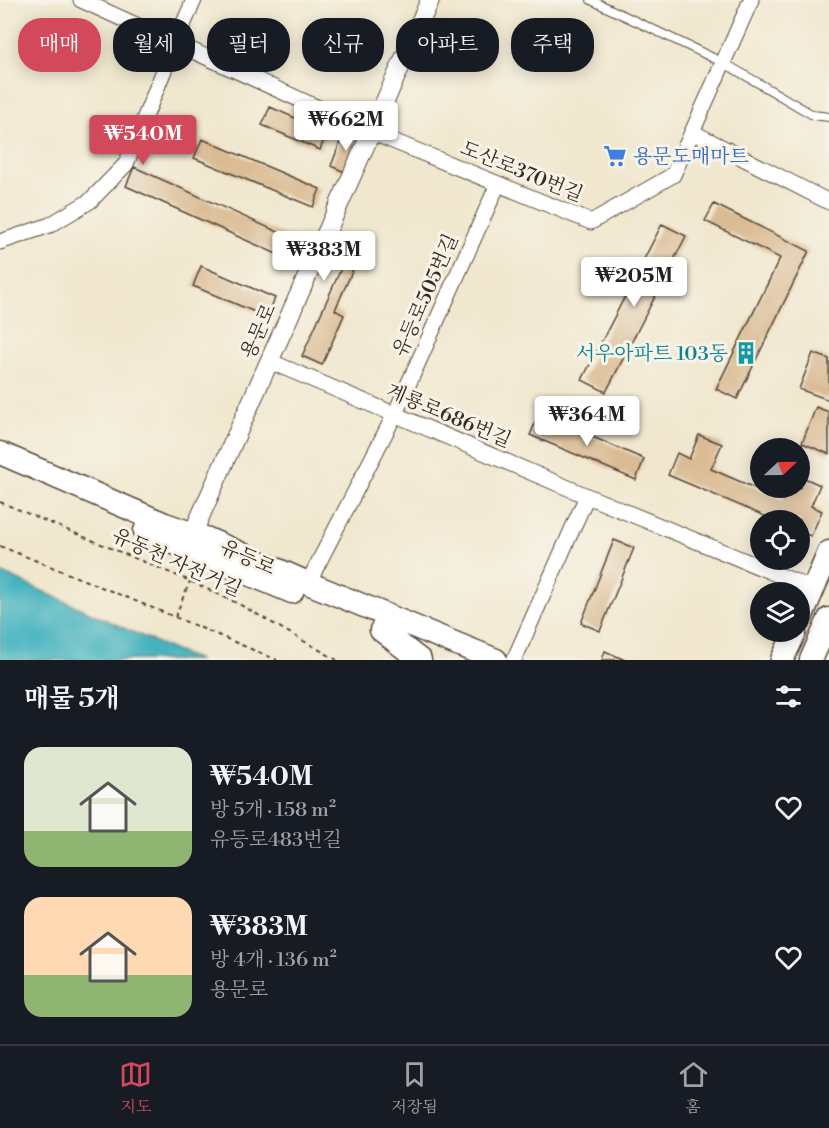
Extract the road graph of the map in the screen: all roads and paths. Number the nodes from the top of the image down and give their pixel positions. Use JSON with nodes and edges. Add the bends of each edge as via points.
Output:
{"nodes":[{"id":1,"x":81,"y":0,"type":"edge"},
{"id":2,"x":194,"y":0,"type":"edge"},
{"id":3,"x":430,"y":0,"type":"edge"},
{"id":4,"x":591,"y":0,"type":"edge"},
{"id":5,"x":751,"y":0,"type":"edge"},
{"id":6,"x":120,"y":18,"type":"edge"},
{"id":7,"x":186,"y":18,"type":"edge"},
{"id":8,"x":195,"y":52,"type":"edge"},
{"id":9,"x":724,"y":63,"type":"junction"},
{"id":10,"x":163,"y":72,"type":"edge"},
{"id":11,"x":829,"y":117,"type":"edge"},
{"id":12,"x":371,"y":132,"type":"junction"},
{"id":13,"x":692,"y":132,"type":"junction"},
{"id":14,"x":498,"y":184,"type":"junction"},
{"id":15,"x":829,"y":202,"type":"edge"},
{"id":16,"x":0,"y":242,"type":"edge"},
{"id":17,"x":269,"y":361,"type":"junction"},
{"id":18,"x":394,"y":414,"type":"junction"},
{"id":19,"x":0,"y":453,"type":"edge"},
{"id":20,"x":0,"y":470,"type":"edge"},
{"id":21,"x":587,"y":496,"type":"junction"},
{"id":22,"x":0,"y":502,"type":"edge"},
{"id":23,"x":190,"y":541,"type":"junction"},
{"id":24,"x":0,"y":546,"type":"edge"},
{"id":25,"x":829,"y":552,"type":"edge"},
{"id":26,"x":190,"y":581,"type":"junction"},
{"id":27,"x":308,"y":583,"type":"junction"},
{"id":28,"x":813,"y":589,"type":"junction"},
{"id":29,"x":810,"y":596,"type":"edge"},
{"id":30,"x":175,"y":617,"type":"junction"},
{"id":31,"x":829,"y":619,"type":"edge"},
{"id":32,"x":381,"y":630,"type":"junction"},
{"id":33,"x":790,"y":642,"type":"edge"},
{"id":34,"x":277,"y":660,"type":"edge"},
{"id":35,"x":337,"y":660,"type":"edge"},
{"id":36,"x":420,"y":660,"type":"edge"},
{"id":37,"x":456,"y":660,"type":"edge"},
{"id":38,"x":496,"y":660,"type":"edge"},
{"id":39,"x":514,"y":660,"type":"edge"},
{"id":40,"x":782,"y":660,"type":"edge"},
{"id":41,"x":811,"y":660,"type":"edge"}],
"edges":[{"from":1,"to":6,"type":"street","name":"도산로370번길"},
{"from":2,"to":7,"type":"street"},
{"from":3,"to":12,"type":"street","name":"용문로"},
{"from":4,"to":9,"type":"lane"},
{"from":5,"to":9,"type":"street","name":"도산로370번길"},
{"from":8,"to":12,"type":"street","name":"도산로370번길"},
{"from":9,"to":11,"type":"lane","via":[[813,116]]},
{"from":9,"to":13,"type":"street","name":"도산로370번길"},
{"from":10,"to":16,"type":"street","via":[[126,164],[90,201],[50,225]]},
{"from":12,"to":14,"type":"street","name":"도산로370번길"},
{"from":12,"to":17,"type":"street","name":"용문로"},
{"from":13,"to":14,"type":"street","name":"도산로370번길","via":[[673,176],[591,222]]},
{"from":13,"to":15,"type":"street"},
{"from":14,"to":18,"type":"street","name":"유등로505번길"},
{"from":17,"to":18,"type":"street","name":"계룡로686번길"},
{"from":17,"to":23,"type":"street","name":"용문로"},
{"from":18,"to":21,"type":"street","name":"계룡로686번길"},
{"from":18,"to":27,"type":"street","name":"유등로505번길"},
{"from":19,"to":23,"type":"main road","name":"유등로","via":[[165,524]]},
{"from":20,"to":23,"type":"main road","name":"유등로"},
{"from":21,"to":28,"type":"street","name":"계룡로686번길"},
{"from":21,"to":39,"type":"street"},
{"from":22,"to":26,"type":"path","name":"유동천 자전거길"},
{"from":23,"to":27,"type":"main road","name":"유등로"},
{"from":23,"to":32,"type":"main road","name":"유등로"},
{"from":24,"to":30,"type":"path"},
{"from":25,"to":28,"type":"main road"},
{"from":26,"to":30,"type":"path"},
{"from":26,"to":35,"type":"path","name":"유동천 자전거길"},
{"from":27,"to":38,"type":"main road","name":"유등로"},
{"from":28,"to":29,"type":"main road"},
{"from":30,"to":34,"type":"path"},
{"from":31,"to":41,"type":"main road"},
{"from":32,"to":36,"type":"main road"},
{"from":32,"to":37,"type":"main road","name":"유등로"},
{"from":33,"to":40,"type":"main road"}]}
